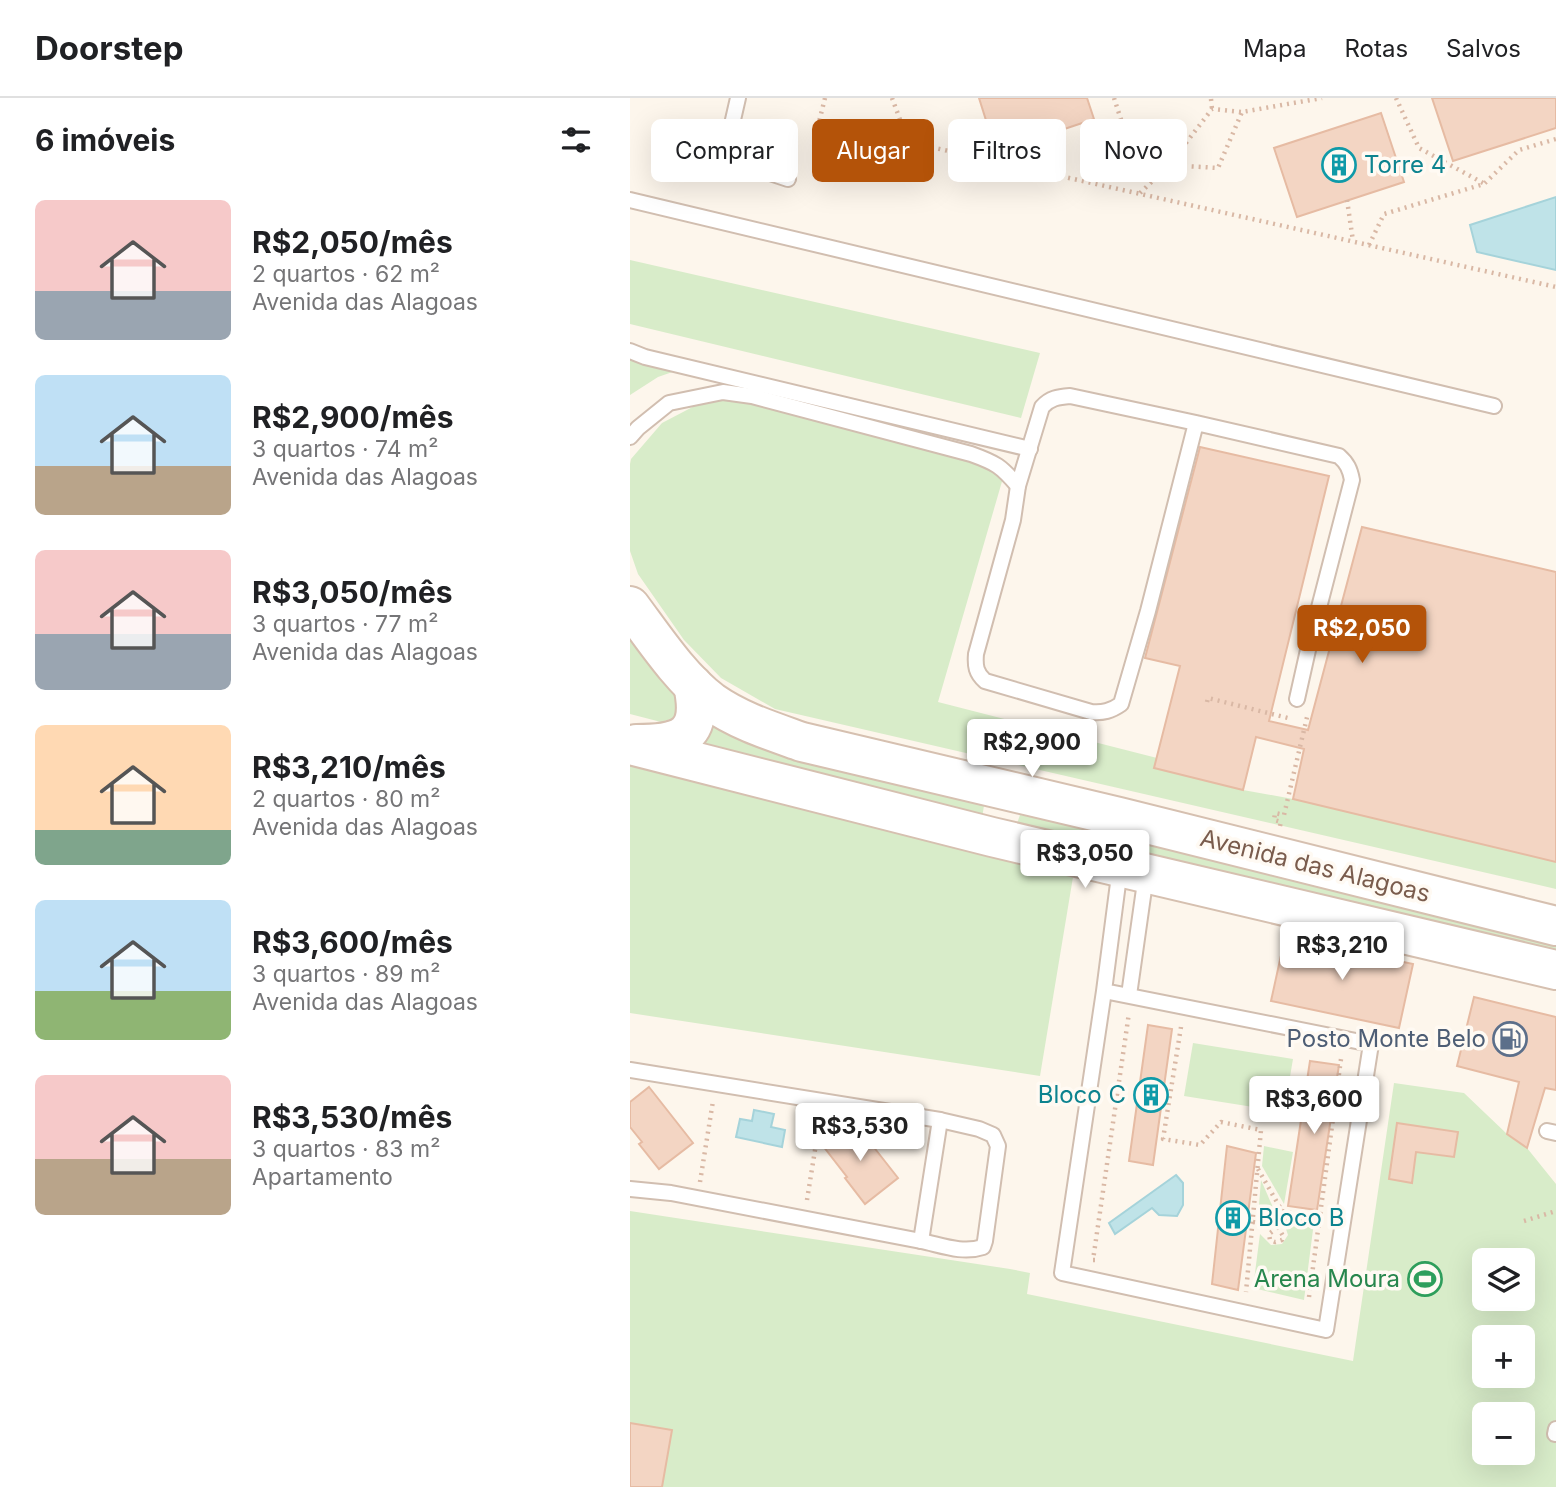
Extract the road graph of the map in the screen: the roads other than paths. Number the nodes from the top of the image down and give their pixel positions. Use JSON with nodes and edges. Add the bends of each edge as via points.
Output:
{"nodes":[{"id":1,"x":738,"y":98,"type":"edge"},
{"id":2,"x":733,"y":119,"type":"edge"},
{"id":3,"x":630,"y":200,"type":"edge"},
{"id":4,"x":630,"y":351,"type":"edge"},
{"id":5,"x":1494,"y":405,"type":"dead end"},
{"id":6,"x":1196,"y":423,"type":"junction"},
{"id":7,"x":630,"y":437,"type":"edge"},
{"id":8,"x":1030,"y":449,"type":"junction"},
{"id":9,"x":1018,"y":486,"type":"junction"},
{"id":10,"x":630,"y":606,"type":"edge"},
{"id":11,"x":693,"y":685,"type":"junction"},
{"id":12,"x":1297,"y":699,"type":"dead end"},
{"id":13,"x":630,"y":744,"type":"edge"},
{"id":14,"x":1119,"y":817,"type":"junction"},
{"id":15,"x":992,"y":837,"type":"junction"},
{"id":16,"x":1133,"y":870,"type":"junction"},
{"id":17,"x":1556,"y":926,"type":"edge"},
{"id":18,"x":1556,"y":970,"type":"edge"},
{"id":19,"x":1104,"y":991,"type":"junction"},
{"id":20,"x":1129,"y":995,"type":"junction"},
{"id":21,"x":630,"y":1070,"type":"edge"},
{"id":22,"x":940,"y":1120,"type":"junction"},
{"id":23,"x":630,"y":1189,"type":"edge"},
{"id":24,"x":921,"y":1241,"type":"junction"}],
"edges":[{"from":1,"to":2,"type":"lane"},
{"from":3,"to":5,"type":"lane"},
{"from":4,"to":8,"type":"lane"},
{"from":6,"to":8,"type":"lane","via":[[1070,396],[1055,397],[1042,407]]},
{"from":6,"to":9,"type":"lane","via":[[1121,704],[1102,713],[985,681],[978,674],[976,654]]},
{"from":6,"to":12,"type":"lane","via":[[1339,456],[1351,471]]},
{"from":7,"to":9,"type":"lane","via":[[669,403],[723,392],[971,454],[1003,469]]},
{"from":8,"to":9,"type":"lane"},
{"from":10,"to":11,"type":"main road","name":"Avenida das Alagoas"},
{"from":11,"to":13,"type":"main road","via":[[696,718],[684,735],[653,744]]},
{"from":11,"to":14,"type":"main road","name":"Avenida das Alagoas","via":[[733,715],[802,742]]},
{"from":13,"to":15,"type":"main road","name":"Avenida das Alagoas"},
{"from":14,"to":15,"type":"main road","via":[[1025,808],[998,820]]},
{"from":14,"to":17,"type":"main road","name":"Avenida das Alagoas"},
{"from":15,"to":16,"type":"main road","name":"Avenida das Alagoas"},
{"from":16,"to":18,"type":"main road","name":"Avenida das Alagoas"},
{"from":16,"to":19,"type":"lane"},
{"from":16,"to":20,"type":"lane"},
{"from":19,"to":20,"type":"lane"},
{"from":19,"to":20,"type":"lane","via":[[1062,1273],[1326,1330],[1371,1044]]},
{"from":21,"to":22,"type":"lane"},
{"from":22,"to":24,"type":"lane"},
{"from":22,"to":24,"type":"lane","via":[[979,1129],[997,1140],[985,1241],[983,1247],[961,1250]]},
{"from":23,"to":24,"type":"lane"}]}
